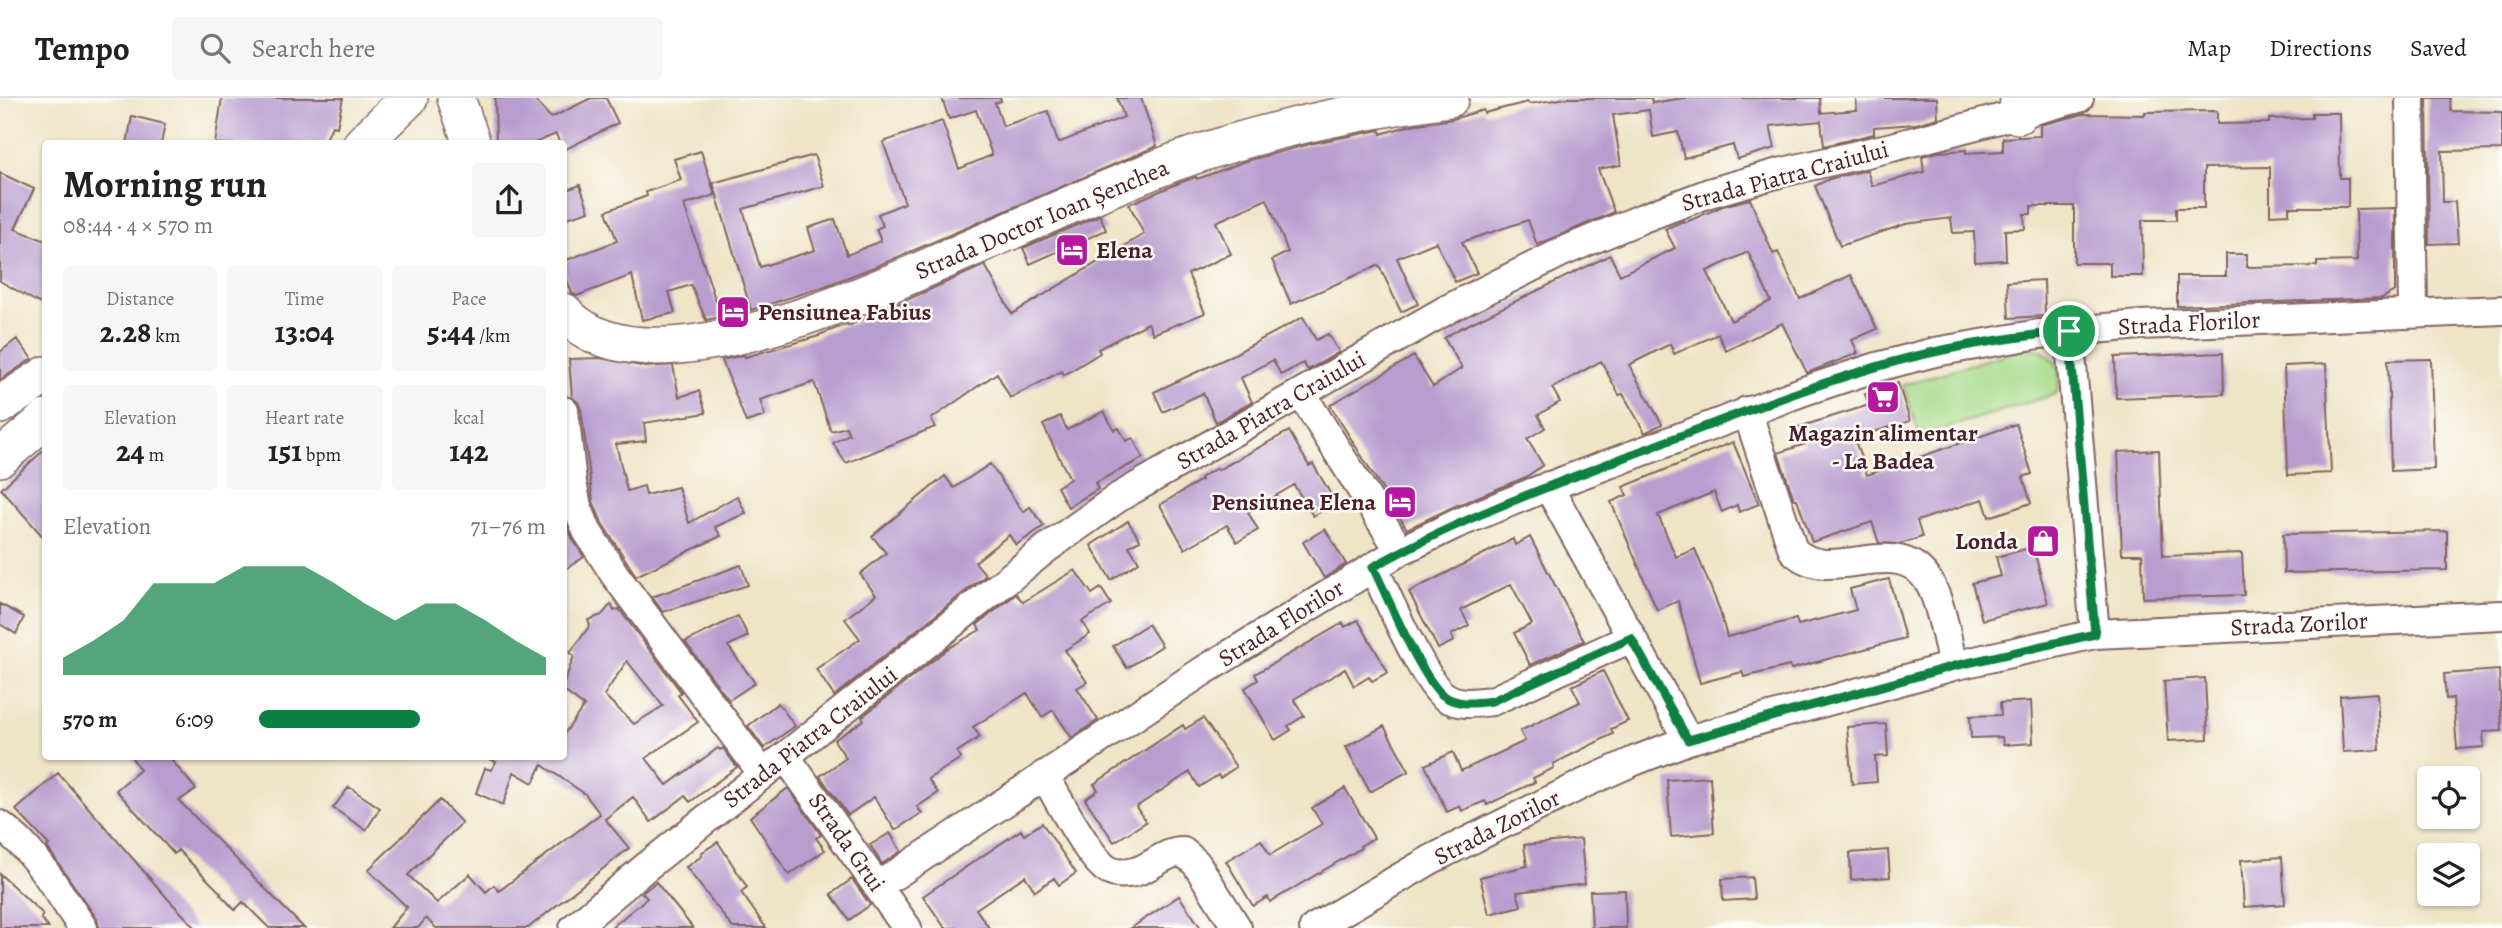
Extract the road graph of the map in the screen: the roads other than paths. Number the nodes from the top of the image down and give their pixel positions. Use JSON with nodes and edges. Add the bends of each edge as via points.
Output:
{"nodes":[{"id":1,"x":410,"y":98,"type":"edge"},
{"id":2,"x":456,"y":98,"type":"edge"},
{"id":3,"x":1450,"y":98,"type":"edge"},
{"id":4,"x":2078,"y":98,"type":"edge"},
{"id":5,"x":2410,"y":98,"type":"edge"},
{"id":6,"x":2018,"y":106,"type":"edge"},
{"id":7,"x":365,"y":140,"type":"edge"},
{"id":8,"x":471,"y":140,"type":"edge"},
{"id":9,"x":2502,"y":310,"type":"edge"},
{"id":10,"x":2413,"y":312,"type":"junction"},
{"id":11,"x":567,"y":316,"type":"edge"},
{"id":12,"x":2069,"y":331,"type":"junction"},
{"id":13,"x":42,"y":378,"type":"edge"},
{"id":14,"x":1301,"y":393,"type":"junction"},
{"id":15,"x":0,"y":405,"type":"edge"},
{"id":16,"x":1747,"y":411,"type":"junction"},
{"id":17,"x":42,"y":422,"type":"edge"},
{"id":18,"x":0,"y":458,"type":"edge"},
{"id":19,"x":567,"y":461,"type":"edge"},
{"id":20,"x":1548,"y":486,"type":"junction"},
{"id":21,"x":570,"y":511,"type":"edge"},
{"id":22,"x":1399,"y":551,"type":"junction"},
{"id":23,"x":1373,"y":567,"type":"junction"},
{"id":24,"x":2502,"y":615,"type":"edge"},
{"id":25,"x":2095,"y":634,"type":"junction"},
{"id":26,"x":1631,"y":638,"type":"junction"},
{"id":27,"x":1954,"y":666,"type":"junction"},
{"id":28,"x":1688,"y":740,"type":"junction"},
{"id":29,"x":786,"y":757,"type":"junction"},
{"id":30,"x":763,"y":774,"type":"junction"},
{"id":31,"x":1044,"y":775,"type":"junction"},
{"id":32,"x":0,"y":825,"type":"edge"},
{"id":33,"x":878,"y":886,"type":"junction"},
{"id":34,"x":83,"y":928,"type":"edge"},
{"id":35,"x":573,"y":928,"type":"edge"},
{"id":36,"x":907,"y":928,"type":"edge"},
{"id":37,"x":1237,"y":928,"type":"edge"},
{"id":38,"x":1314,"y":928,"type":"edge"}],
"edges":[{"from":1,"to":7,"type":"main road"},
{"from":2,"to":8,"type":"main road"},
{"from":3,"to":11,"type":"main road","name":"Strada Doctor Ioan Șenchea","via":[[1300,125],[1185,159],[847,302],[757,331],[693,343],[629,345],[588,334]]},
{"from":4,"to":6,"type":"street","name":"Strada Piatra Craiului"},
{"from":5,"to":10,"type":"street"},
{"from":6,"to":14,"type":"street","name":"Strada Piatra Craiului","via":[[1709,193],[1643,218],[1448,309]]},
{"from":9,"to":10,"type":"street","name":"Strada Florilor"},
{"from":10,"to":12,"type":"street","name":"Strada Florilor"},
{"from":12,"to":16,"type":"street","name":"Strada Florilor","via":[[1993,341],[1888,364]]},
{"from":12,"to":25,"type":"street"},
{"from":13,"to":15,"type":"main road"},
{"from":14,"to":22,"type":"street"},
{"from":14,"to":29,"type":"street","name":"Strada Piatra Craiului","via":[[1109,504],[1047,548]]},
{"from":16,"to":20,"type":"street","name":"Strada Florilor"},
{"from":16,"to":27,"type":"street","via":[[1793,550],[1814,564],[1882,559],[1913,566],[1932,589]]},
{"from":17,"to":18,"type":"main road"},
{"from":19,"to":21,"type":"street"},
{"from":20,"to":22,"type":"street","name":"Strada Florilor"},
{"from":20,"to":26,"type":"street"},
{"from":21,"to":30,"type":"street"},
{"from":22,"to":23,"type":"street","name":"Strada Florilor"},
{"from":23,"to":26,"type":"street","via":[[1427,677],[1456,702],[1492,701]]},
{"from":23,"to":31,"type":"street","name":"Strada Florilor"},
{"from":24,"to":25,"type":"street","name":"Strada Zorilor"},
{"from":25,"to":27,"type":"street","name":"Strada Zorilor"},
{"from":26,"to":28,"type":"street"},
{"from":27,"to":28,"type":"street","name":"Strada Zorilor"},
{"from":28,"to":38,"type":"street","name":"Strada Zorilor","via":[[1516,816]]},
{"from":29,"to":30,"type":"street","name":"Strada Piatra Craiului"},
{"from":29,"to":33,"type":"street","name":"Strada Grui"},
{"from":30,"to":35,"type":"street","name":"Strada Piatra Craiului"},
{"from":31,"to":33,"type":"street","name":"Strada Florilor"},
{"from":31,"to":37,"type":"street","via":[[1100,864],[1118,874],[1129,873],[1183,852],[1196,863]]},
{"from":32,"to":34,"type":"street","via":[[42,867]]},
{"from":33,"to":36,"type":"street","name":"Strada Grui"}]}
